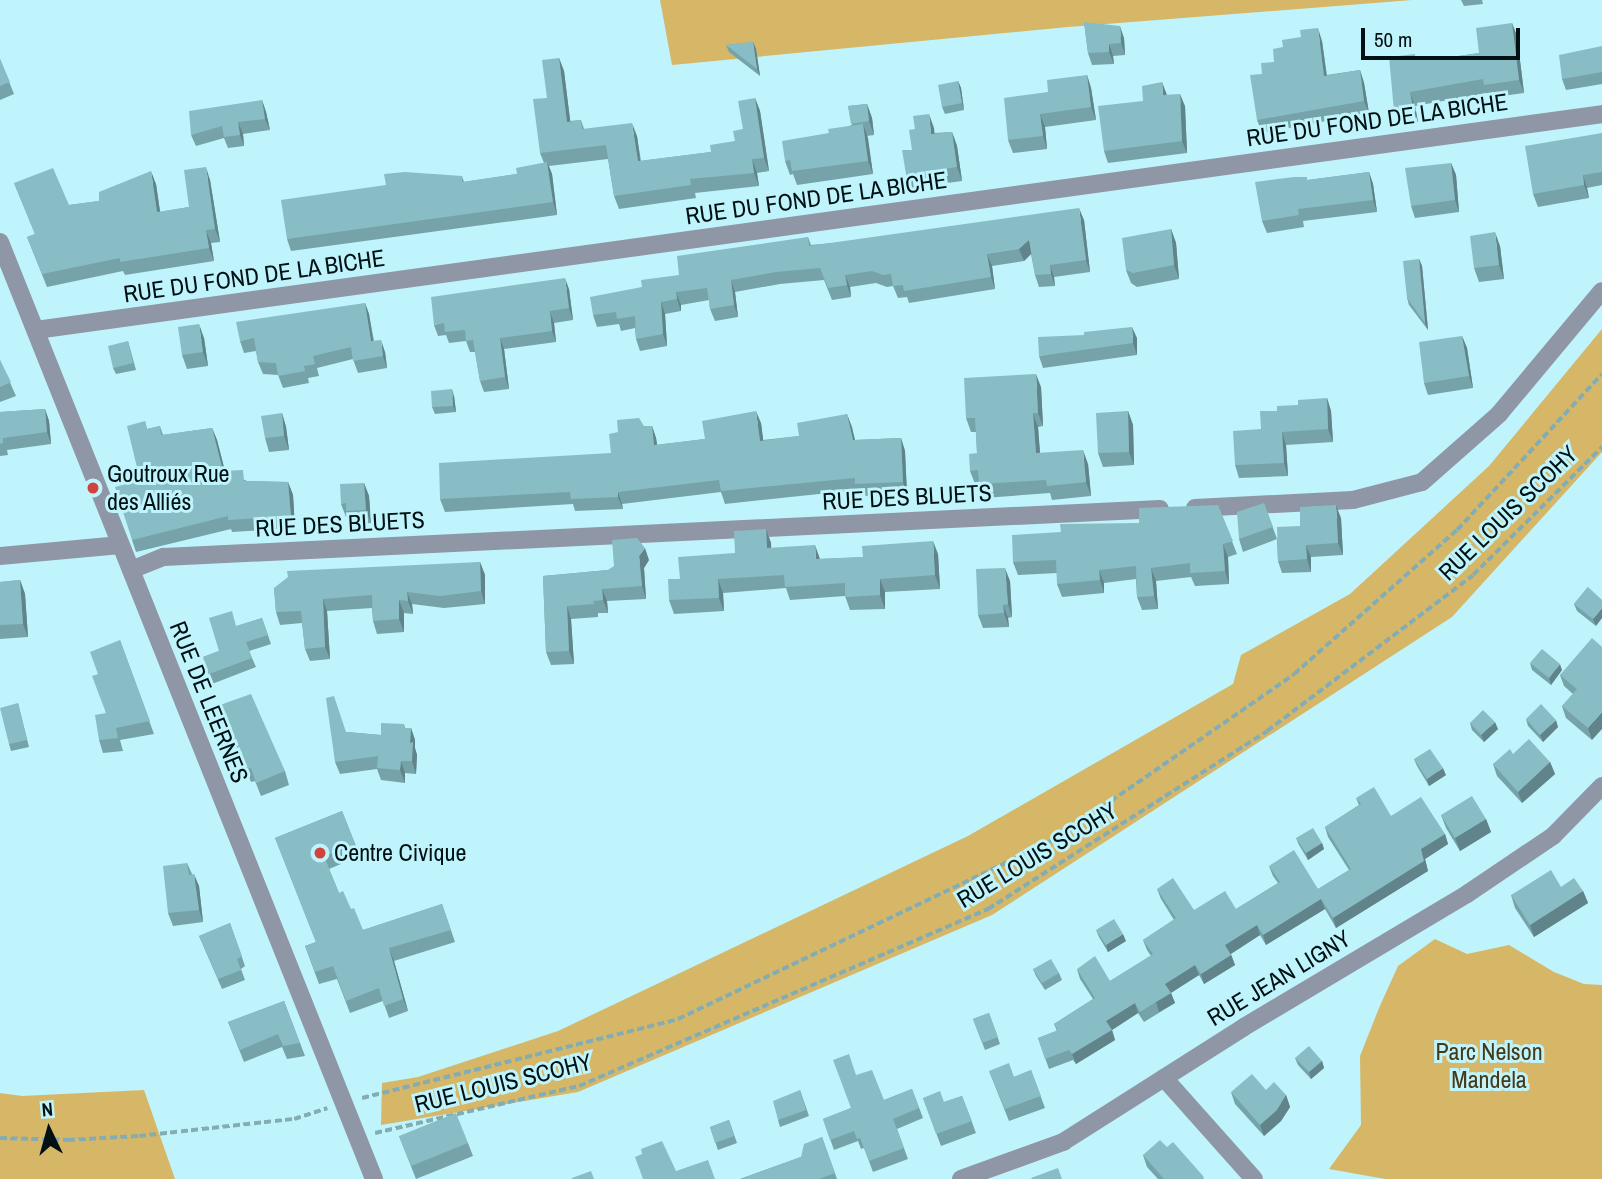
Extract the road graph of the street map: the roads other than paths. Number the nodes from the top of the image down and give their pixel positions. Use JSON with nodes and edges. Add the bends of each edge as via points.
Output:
{"nodes":[{"id":1,"x":1602,"y":114,"type":"edge"},
{"id":2,"x":0,"y":242,"type":"edge"},
{"id":3,"x":1602,"y":291,"type":"edge"},
{"id":4,"x":36,"y":330,"type":"junction"},
{"id":5,"x":121,"y":545,"type":"junction"},
{"id":6,"x":0,"y":556,"type":"edge"},
{"id":7,"x":131,"y":570,"type":"junction"},
{"id":8,"x":1602,"y":786,"type":"edge"},
{"id":9,"x":1164,"y":1078,"type":"junction"},
{"id":10,"x":374,"y":1179,"type":"edge"},
{"id":11,"x":961,"y":1179,"type":"edge"},
{"id":12,"x":1254,"y":1179,"type":"edge"}],
"edges":[{"from":1,"to":4,"type":"street","name":"RUE DU FOND DE LA BICHE"},
{"from":2,"to":4,"type":"street","name":"RUE DE LEERNES"},
{"from":3,"to":7,"type":"street","name":"RUE DES BLUETS","via":[[1499,414],[1422,481],[1353,500],[164,557]]},
{"from":4,"to":5,"type":"street","name":"RUE DE LEERNES"},
{"from":5,"to":6,"type":"street"},
{"from":5,"to":7,"type":"street","name":"RUE DE LEERNES"},
{"from":7,"to":10,"type":"street","name":"RUE DE LEERNES"},
{"from":8,"to":9,"type":"street","name":"RUE JEAN LIGNY","via":[[1553,836],[1467,894]]},
{"from":9,"to":11,"type":"street","name":"RUE JEAN LIGNY","via":[[1063,1142]]},
{"from":9,"to":12,"type":"street"}]}
